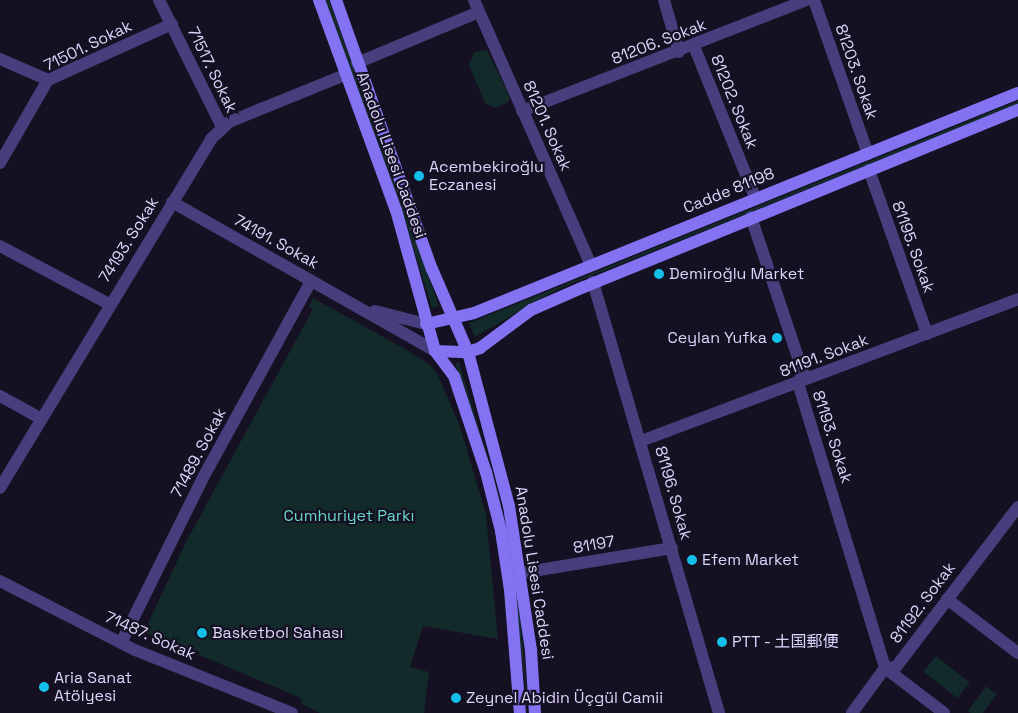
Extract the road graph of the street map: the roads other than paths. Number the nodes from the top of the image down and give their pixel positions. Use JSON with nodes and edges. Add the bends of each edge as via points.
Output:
{"nodes":[{"id":1,"x":159,"y":0,"type":"edge"},
{"id":2,"x":318,"y":0,"type":"edge"},
{"id":3,"x":336,"y":0,"type":"edge"},
{"id":4,"x":474,"y":0,"type":"edge"},
{"id":5,"x":664,"y":0,"type":"edge"},
{"id":6,"x":806,"y":0,"type":"edge"},
{"id":7,"x":814,"y":0,"type":"edge"},
{"id":8,"x":479,"y":12,"type":"junction"},
{"id":9,"x":172,"y":24,"type":"junction"},
{"id":10,"x":694,"y":46,"type":"junction"},
{"id":11,"x":679,"y":52,"type":"junction"},
{"id":12,"x":0,"y":58,"type":"edge"},
{"id":13,"x":357,"y":63,"type":"junction"},
{"id":14,"x":345,"y":75,"type":"junction"},
{"id":15,"x":48,"y":80,"type":"junction"},
{"id":16,"x":1018,"y":92,"type":"edge"},
{"id":17,"x":1018,"y":110,"type":"edge"},
{"id":18,"x":522,"y":111,"type":"junction"},
{"id":19,"x":222,"y":126,"type":"junction"},
{"id":20,"x":868,"y":154,"type":"junction"},
{"id":21,"x":0,"y":163,"type":"edge"},
{"id":22,"x":869,"y":170,"type":"junction"},
{"id":23,"x":756,"y":197,"type":"junction"},
{"id":24,"x":172,"y":202,"type":"junction"},
{"id":25,"x":751,"y":217,"type":"junction"},
{"id":26,"x":0,"y":246,"type":"edge"},
{"id":27,"x":591,"y":265,"type":"junction"},
{"id":28,"x":311,"y":281,"type":"junction"},
{"id":29,"x":593,"y":282,"type":"junction"},
{"id":30,"x":1018,"y":299,"type":"edge"},
{"id":31,"x":109,"y":304,"type":"junction"},
{"id":32,"x":365,"y":309,"type":"junction"},
{"id":33,"x":452,"y":318,"type":"junction"},
{"id":34,"x":426,"y":324,"type":"junction"},
{"id":35,"x":927,"y":334,"type":"junction"},
{"id":36,"x":435,"y":351,"type":"junction"},
{"id":37,"x":468,"y":352,"type":"junction"},
{"id":38,"x":798,"y":384,"type":"junction"},
{"id":39,"x":0,"y":396,"type":"edge"},
{"id":40,"x":40,"y":418,"type":"junction"},
{"id":41,"x":641,"y":441,"type":"junction"},
{"id":42,"x":0,"y":488,"type":"edge"},
{"id":43,"x":1018,"y":507,"type":"edge"},
{"id":44,"x":672,"y":548,"type":"junction"},
{"id":45,"x":521,"y":573,"type":"junction"},
{"id":46,"x":0,"y":581,"type":"edge"},
{"id":47,"x":947,"y":599,"type":"junction"},
{"id":48,"x":121,"y":643,"type":"junction"},
{"id":49,"x":1018,"y":653,"type":"edge"},
{"id":50,"x":885,"y":668,"type":"junction"},
{"id":51,"x":292,"y":713,"type":"edge"},
{"id":52,"x":520,"y":713,"type":"edge"},
{"id":53,"x":535,"y":713,"type":"edge"},
{"id":54,"x":719,"y":713,"type":"edge"},
{"id":55,"x":852,"y":713,"type":"edge"},
{"id":56,"x":944,"y":713,"type":"edge"}],
"edges":[{"from":1,"to":9,"type":"street","name":"71517. Sokak"},
{"from":2,"to":14,"type":"main road","name":"Anadolu Lisesi Caddesi"},
{"from":3,"to":13,"type":"main road","name":"Anadolu Lisesi Caddesi"},
{"from":4,"to":8,"type":"street","name":"81201. Sokak"},
{"from":5,"to":11,"type":"street"},
{"from":6,"to":10,"type":"street","name":"81206. Sokak"},
{"from":7,"to":20,"type":"street","name":"81203. Sokak"},
{"from":8,"to":13,"type":"street"},
{"from":8,"to":18,"type":"street","name":"81201. Sokak"},
{"from":9,"to":15,"type":"street","name":"71501. Sokak"},
{"from":9,"to":19,"type":"street","name":"71517. Sokak"},
{"from":10,"to":11,"type":"street","name":"81206. Sokak"},
{"from":10,"to":23,"type":"street","name":"81202. Sokak"},
{"from":11,"to":18,"type":"street","name":"81206. Sokak"},
{"from":12,"to":15,"type":"street"},
{"from":13,"to":33,"type":"main road","name":"Anadolu Lisesi Caddesi"},
{"from":14,"to":19,"type":"street","name":"74193. Sokak"},
{"from":14,"to":34,"type":"main road","name":"Anadolu Lisesi Caddesi","via":[[396,210]]},
{"from":15,"to":21,"type":"street","name":"71501. Sokak"},
{"from":16,"to":20,"type":"main road","name":"Cadde 81198"},
{"from":17,"to":22,"type":"main road","name":"Cadde 81198"},
{"from":18,"to":27,"type":"street","name":"81201. Sokak"},
{"from":19,"to":24,"type":"street","name":"74193. Sokak"},
{"from":20,"to":23,"type":"main road","name":"Cadde 81198"},
{"from":22,"to":25,"type":"main road","name":"Cadde 81198"},
{"from":22,"to":35,"type":"street","name":"81195. Sokak"},
{"from":23,"to":27,"type":"main road","name":"Cadde 81198"},
{"from":24,"to":28,"type":"street","name":"74191. Sokak"},
{"from":24,"to":31,"type":"street","name":"74193. Sokak"},
{"from":25,"to":29,"type":"main road","name":"Cadde 81198"},
{"from":25,"to":38,"type":"street","name":"81193. Sokak","via":[[803,372]]},
{"from":26,"to":31,"type":"street"},
{"from":27,"to":33,"type":"main road","name":"Cadde 81198","via":[[474,313]]},
{"from":28,"to":32,"type":"street","name":"74191. Sokak"},
{"from":28,"to":48,"type":"street","name":"71489. Sokak","via":[[205,474]]},
{"from":29,"to":37,"type":"main road","name":"Cadde 81198","via":[[531,310],[480,348]]},
{"from":29,"to":41,"type":"street","name":"81196. Sokak"},
{"from":30,"to":35,"type":"street","name":"81191. Sokak"},
{"from":31,"to":40,"type":"street","name":"74193. Sokak"},
{"from":32,"to":34,"type":"street"},
{"from":32,"to":36,"type":"street"},
{"from":33,"to":34,"type":"main road","name":"Cadde 81198"},
{"from":33,"to":37,"type":"main road","name":"Anadolu Lisesi Caddesi"},
{"from":34,"to":36,"type":"main road","name":"Anadolu Lisesi Caddesi"},
{"from":35,"to":38,"type":"street","name":"81191. Sokak"},
{"from":36,"to":37,"type":"main road"},
{"from":36,"to":52,"type":"main road","name":"Anadolu Lisesi Caddesi","via":[[454,376],[496,508],[510,590]]},
{"from":37,"to":45,"type":"main road","name":"Anadolu Lisesi Caddesi","via":[[509,506]]},
{"from":38,"to":41,"type":"street","name":"81191. Sokak"},
{"from":38,"to":50,"type":"street","name":"81193. Sokak"},
{"from":39,"to":40,"type":"street"},
{"from":40,"to":42,"type":"street","name":"74193. Sokak"},
{"from":41,"to":44,"type":"street","name":"81196. Sokak"},
{"from":43,"to":47,"type":"street","name":"81192. Sokak"},
{"from":44,"to":45,"type":"street","name":"81197"},
{"from":44,"to":54,"type":"street","name":"81196. Sokak"},
{"from":45,"to":53,"type":"main road","name":"Anadolu Lisesi Caddesi"},
{"from":46,"to":48,"type":"street","name":"71487. Sokak"},
{"from":47,"to":49,"type":"street"},
{"from":47,"to":50,"type":"street","name":"81192. Sokak","via":[[896,666]]},
{"from":48,"to":51,"type":"street","name":"71487. Sokak"},
{"from":50,"to":55,"type":"street","name":"81192. Sokak"},
{"from":50,"to":56,"type":"street"}]}
